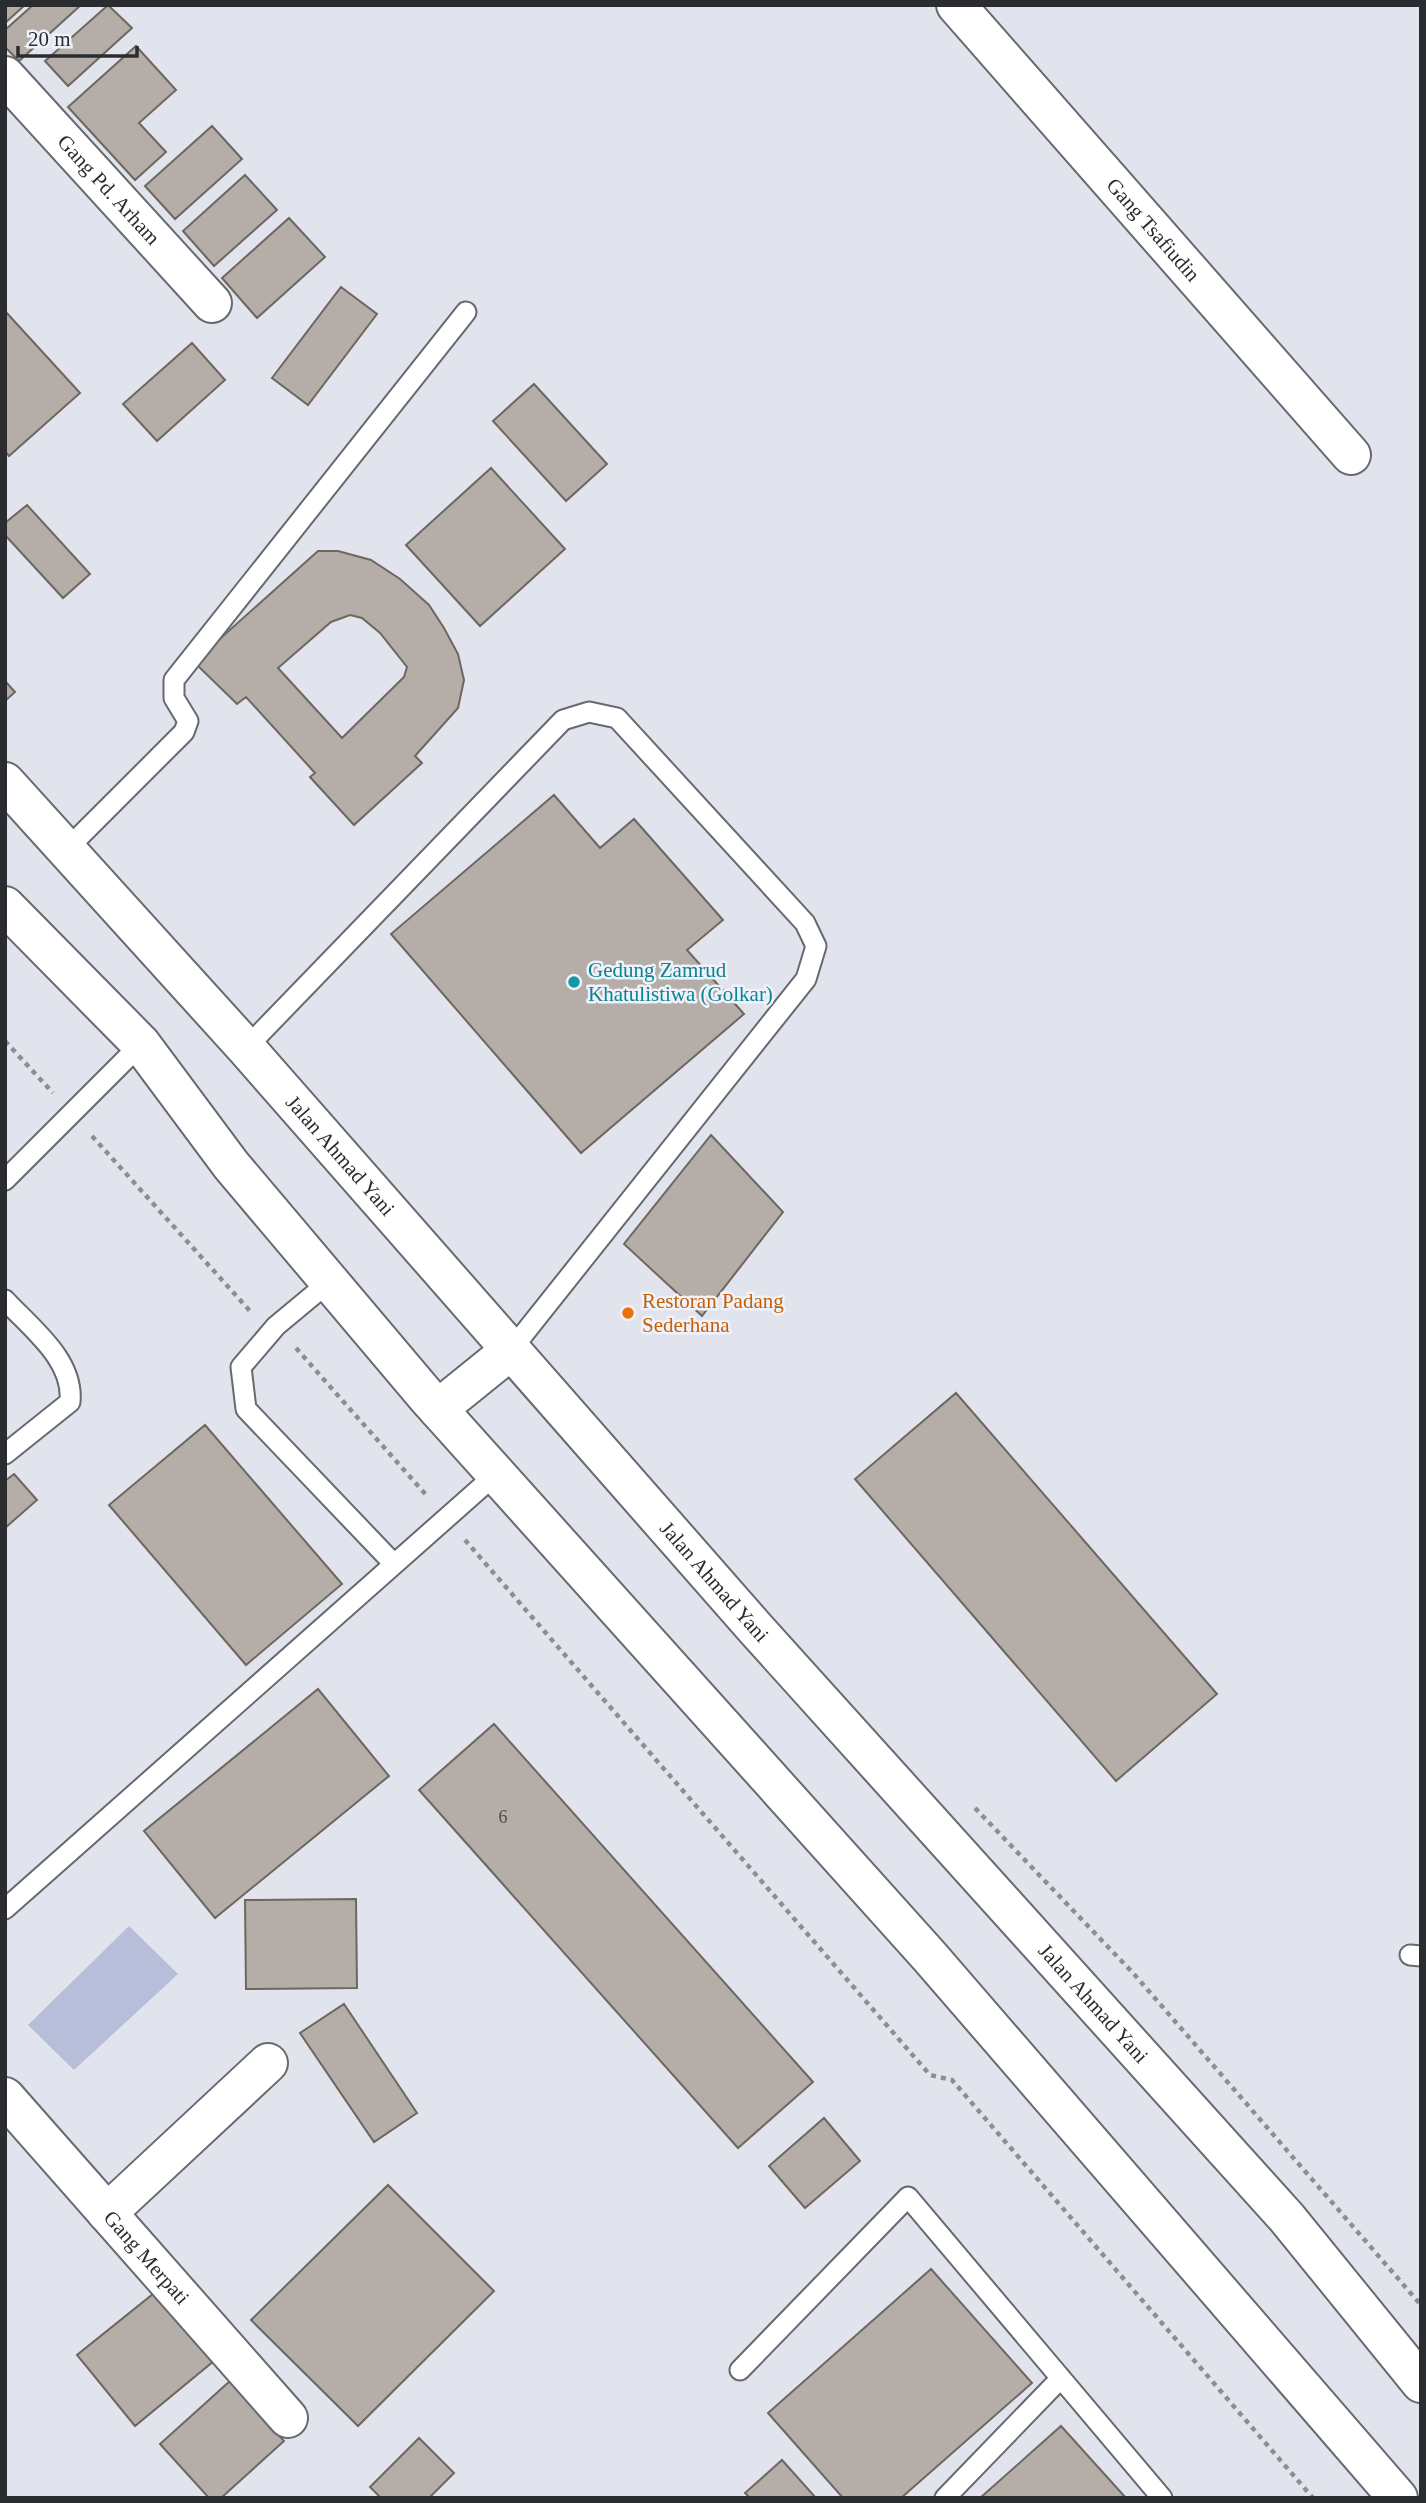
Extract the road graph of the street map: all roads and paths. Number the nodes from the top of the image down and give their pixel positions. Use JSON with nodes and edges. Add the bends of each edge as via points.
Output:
{"nodes":[{"id":1,"x":956,"y":5,"type":"edge"},
{"id":2,"x":5,"y":76,"type":"edge"},
{"id":3,"x":212,"y":303,"type":"dead end"},
{"id":4,"x":466,"y":312,"type":"dead end"},
{"id":5,"x":1352,"y":454,"type":"dead end"},
{"id":6,"x":5,"y":782,"type":"edge"},
{"id":7,"x":66,"y":850,"type":"junction"},
{"id":8,"x":8,"y":914,"type":"edge"},
{"id":9,"x":5,"y":1041,"type":"edge"},
{"id":10,"x":141,"y":1044,"type":"junction"},
{"id":11,"x":246,"y":1048,"type":"junction"},
{"id":12,"x":71,"y":1114,"type":"junction"},
{"id":13,"x":5,"y":1180,"type":"edge"},
{"id":14,"x":329,"y":1282,"type":"junction"},
{"id":15,"x":5,"y":1300,"type":"edge"},
{"id":16,"x":276,"y":1326,"type":"junction"},
{"id":17,"x":511,"y":1350,"type":"junction"},
{"id":18,"x":438,"y":1409,"type":"junction"},
{"id":19,"x":5,"y":1454,"type":"edge"},
{"id":20,"x":495,"y":1475,"type":"junction"},
{"id":21,"x":446,"y":1518,"type":"junction"},
{"id":22,"x":394,"y":1564,"type":"junction"},
{"id":23,"x":5,"y":1909,"type":"edge"},
{"id":24,"x":268,"y":2063,"type":"dead end"},
{"id":25,"x":5,"y":2096,"type":"edge"},
{"id":26,"x":107,"y":2213,"type":"junction"},
{"id":27,"x":740,"y":2370,"type":"dead end"},
{"id":28,"x":1061,"y":2378,"type":"junction"},
{"id":29,"x":1421,"y":2383,"type":"edge"},
{"id":30,"x":288,"y":2418,"type":"dead end"},
{"id":31,"x":945,"y":2498,"type":"edge"},
{"id":32,"x":1162,"y":2498,"type":"edge"},
{"id":33,"x":1313,"y":2498,"type":"edge"},
{"id":34,"x":1398,"y":2498,"type":"edge"}],
"edges":[{"from":1,"to":5,"type":"main road","name":"Gang Tsafiudin"},
{"from":2,"to":3,"type":"main road","name":"Gang Pd. Arham"},
{"from":4,"to":7,"type":"lane","via":[[174,680],[174,698],[188,721],[184,732]]},
{"from":6,"to":7,"type":"main road","name":"Jalan Ahmad Yani"},
{"from":7,"to":11,"type":"main road","name":"Jalan Ahmad Yani"},
{"from":8,"to":10,"type":"main road"},
{"from":9,"to":12,"type":"path"},
{"from":10,"to":12,"type":"lane"},
{"from":10,"to":14,"type":"main road","via":[[231,1166]]},
{"from":11,"to":17,"type":"main road","name":"Jalan Ahmad Yani"},
{"from":11,"to":17,"type":"lane","via":[[563,720],[589,712],[617,718],[805,923],[816,946],[806,979]]},
{"from":12,"to":13,"type":"lane"},
{"from":12,"to":16,"type":"path","via":[[259,1321]]},
{"from":14,"to":16,"type":"lane"},
{"from":14,"to":18,"type":"main road"},
{"from":15,"to":19,"type":"lane","via":[[66,1367],[72,1384],[70,1402]]},
{"from":16,"to":21,"type":"path"},
{"from":16,"to":22,"type":"lane","via":[[241,1367],[246,1409]]},
{"from":17,"to":18,"type":"main road"},
{"from":17,"to":29,"type":"main road","name":"Jalan Ahmad Yani","via":[[1287,2218]]},
{"from":18,"to":20,"type":"main road"},
{"from":20,"to":21,"type":"lane"},
{"from":20,"to":34,"type":"main road","via":[[930,1957]]},
{"from":21,"to":22,"type":"lane"},
{"from":21,"to":33,"type":"path","via":[[930,2075],[952,2080]]},
{"from":22,"to":23,"type":"lane"},
{"from":24,"to":26,"type":"main road"},
{"from":25,"to":26,"type":"main road","name":"Gang Merpati"},
{"from":26,"to":30,"type":"main road","name":"Gang Merpati"},
{"from":27,"to":28,"type":"lane","via":[[908,2197]]},
{"from":28,"to":31,"type":"lane"},
{"from":28,"to":32,"type":"lane"}]}
